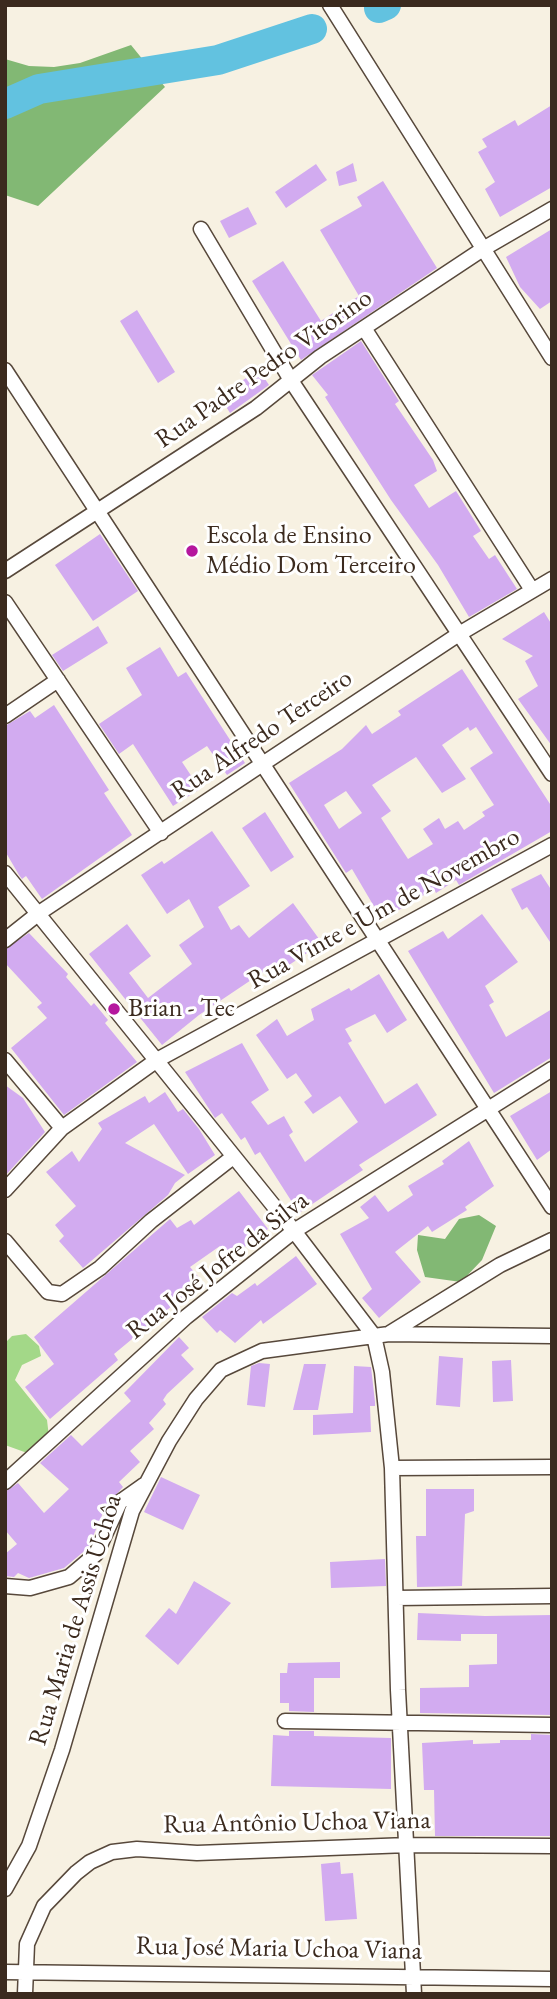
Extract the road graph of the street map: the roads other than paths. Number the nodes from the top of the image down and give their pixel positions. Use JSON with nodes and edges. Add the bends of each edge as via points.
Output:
{"nodes":[{"id":1,"x":330,"y":5,"type":"edge"},
{"id":2,"x":552,"y":209,"type":"edge"},
{"id":3,"x":201,"y":229,"type":"dead end"},
{"id":4,"x":483,"y":249,"type":"junction"},
{"id":5,"x":364,"y":328,"type":"junction"},
{"id":6,"x":552,"y":358,"type":"edge"},
{"id":7,"x":5,"y":370,"type":"edge"},
{"id":8,"x":292,"y":382,"type":"junction"},
{"id":9,"x":97,"y":511,"type":"junction"},
{"id":10,"x":5,"y":571,"type":"edge"},
{"id":11,"x":552,"y":579,"type":"edge"},
{"id":12,"x":532,"y":590,"type":"junction"},
{"id":13,"x":5,"y":602,"type":"edge"},
{"id":14,"x":459,"y":634,"type":"junction"},
{"id":15,"x":58,"y":680,"type":"junction"},
{"id":16,"x":5,"y":716,"type":"edge"},
{"id":17,"x":261,"y":765,"type":"junction"},
{"id":18,"x":552,"y":774,"type":"edge"},
{"id":19,"x":161,"y":832,"type":"junction"},
{"id":20,"x":552,"y":845,"type":"edge"},
{"id":21,"x":5,"y":873,"type":"edge"},
{"id":22,"x":39,"y":913,"type":"junction"},
{"id":23,"x":5,"y":940,"type":"edge"},
{"id":24,"x":377,"y":940,"type":"junction"},
{"id":25,"x":5,"y":1059,"type":"edge"},
{"id":26,"x":157,"y":1060,"type":"junction"},
{"id":27,"x":552,"y":1069,"type":"edge"},
{"id":28,"x":489,"y":1109,"type":"junction"},
{"id":29,"x":62,"y":1128,"type":"junction"},
{"id":30,"x":233,"y":1157,"type":"junction"},
{"id":31,"x":5,"y":1190,"type":"edge"},
{"id":32,"x":552,"y":1207,"type":"edge"},
{"id":33,"x":295,"y":1231,"type":"junction"},
{"id":34,"x":552,"y":1240,"type":"edge"},
{"id":35,"x":5,"y":1241,"type":"edge"},
{"id":36,"x":382,"y":1335,"type":"junction"},
{"id":37,"x":552,"y":1336,"type":"edge"},
{"id":38,"x":552,"y":1467,"type":"edge"},
{"id":39,"x":392,"y":1468,"type":"junction"},
{"id":40,"x":5,"y":1482,"type":"edge"},
{"id":41,"x":145,"y":1485,"type":"junction"},
{"id":42,"x":5,"y":1587,"type":"edge"},
{"id":43,"x":552,"y":1596,"type":"edge"},
{"id":44,"x":396,"y":1598,"type":"junction"},
{"id":45,"x":285,"y":1721,"type":"dead end"},
{"id":46,"x":400,"y":1723,"type":"junction"},
{"id":47,"x":552,"y":1725,"type":"edge"},
{"id":48,"x":408,"y":1845,"type":"junction"},
{"id":49,"x":552,"y":1846,"type":"edge"},
{"id":50,"x":5,"y":1889,"type":"edge"},
{"id":51,"x":5,"y":1972,"type":"edge"},
{"id":52,"x":25,"y":1973,"type":"junction"},
{"id":53,"x":412,"y":1974,"type":"junction"},
{"id":54,"x":552,"y":1979,"type":"edge"},
{"id":55,"x":25,"y":1994,"type":"edge"},
{"id":56,"x":414,"y":1994,"type":"edge"}],
"edges":[{"from":1,"to":4,"type":"street"},
{"from":2,"to":4,"type":"street","name":"Rua Padre Pedro Vitorino"},
{"from":3,"to":8,"type":"street"},
{"from":4,"to":5,"type":"street","name":"Rua Padre Pedro Vitorino"},
{"from":4,"to":6,"type":"street"},
{"from":5,"to":8,"type":"street","name":"Rua Padre Pedro Vitorino","via":[[306,367]]},
{"from":5,"to":12,"type":"street"},
{"from":7,"to":9,"type":"street"},
{"from":8,"to":9,"type":"street","name":"Rua Padre Pedro Vitorino"},
{"from":8,"to":14,"type":"street"},
{"from":9,"to":10,"type":"street","name":"Rua Padre Pedro Vitorino"},
{"from":9,"to":17,"type":"street"},
{"from":11,"to":12,"type":"street","name":"Rua Alfredo Terceiro"},
{"from":12,"to":14,"type":"street","name":"Rua Alfredo Terceiro"},
{"from":13,"to":15,"type":"street"},
{"from":14,"to":17,"type":"street","name":"Rua Alfredo Terceiro"},
{"from":14,"to":18,"type":"street"},
{"from":15,"to":16,"type":"street"},
{"from":15,"to":19,"type":"street"},
{"from":17,"to":19,"type":"street","name":"Rua Alfredo Terceiro"},
{"from":17,"to":24,"type":"street"},
{"from":19,"to":22,"type":"street","name":"Rua Alfredo Terceiro"},
{"from":20,"to":24,"type":"street","name":"Rua Vinte e Um de Novembro"},
{"from":21,"to":22,"type":"street"},
{"from":22,"to":23,"type":"street","name":"Rua Alfredo Terceiro"},
{"from":22,"to":26,"type":"street"},
{"from":24,"to":26,"type":"street","name":"Rua Vinte e Um de Novembro"},
{"from":24,"to":28,"type":"street"},
{"from":25,"to":29,"type":"street"},
{"from":26,"to":29,"type":"street","name":"Rua Vinte e Um de Novembro"},
{"from":26,"to":30,"type":"street"},
{"from":27,"to":28,"type":"street","name":"Rua José Jofre da Silva"},
{"from":28,"to":32,"type":"street"},
{"from":28,"to":33,"type":"street","name":"Rua José Jofre da Silva"},
{"from":29,"to":31,"type":"street","name":"Rua Vinte e Um de Novembro"},
{"from":30,"to":33,"type":"street"},
{"from":30,"to":35,"type":"street","via":[[62,1294],[48,1292]]},
{"from":33,"to":36,"type":"street"},
{"from":33,"to":40,"type":"street","name":"Rua José Jofre da Silva","via":[[186,1317]]},
{"from":34,"to":36,"type":"street","via":[[500,1265]]},
{"from":36,"to":37,"type":"street"},
{"from":36,"to":39,"type":"street"},
{"from":36,"to":41,"type":"street","name":"Rua Maria de Assis Uchôa","via":[[262,1352],[221,1370],[196,1399]]},
{"from":38,"to":39,"type":"street"},
{"from":39,"to":44,"type":"street"},
{"from":41,"to":42,"type":"street","via":[[120,1502],[96,1554],[69,1577],[30,1588]]},
{"from":41,"to":50,"type":"street","name":"Rua Maria de Assis Uchôa","via":[[118,1552],[98,1633],[37,1823]]},
{"from":43,"to":44,"type":"street"},
{"from":44,"to":46,"type":"street"},
{"from":45,"to":46,"type":"street"},
{"from":46,"to":47,"type":"street"},
{"from":46,"to":48,"type":"street"},
{"from":48,"to":49,"type":"street","name":"Rua Antônio Uchoa Viana"},
{"from":48,"to":52,"type":"street","name":"Rua Antônio Uchoa Viana","via":[[197,1853],[123,1850],[90,1862],[57,1892],[34,1923]]},
{"from":48,"to":53,"type":"street"},
{"from":51,"to":52,"type":"street","name":"Rua José Maria Uchoa Viana"},
{"from":52,"to":53,"type":"street","name":"Rua José Maria Uchoa Viana"},
{"from":52,"to":55,"type":"street","name":"Rua Antônio Uchoa Viana"},
{"from":53,"to":54,"type":"street","name":"Rua José Maria Uchoa Viana"},
{"from":53,"to":56,"type":"street"}]}
